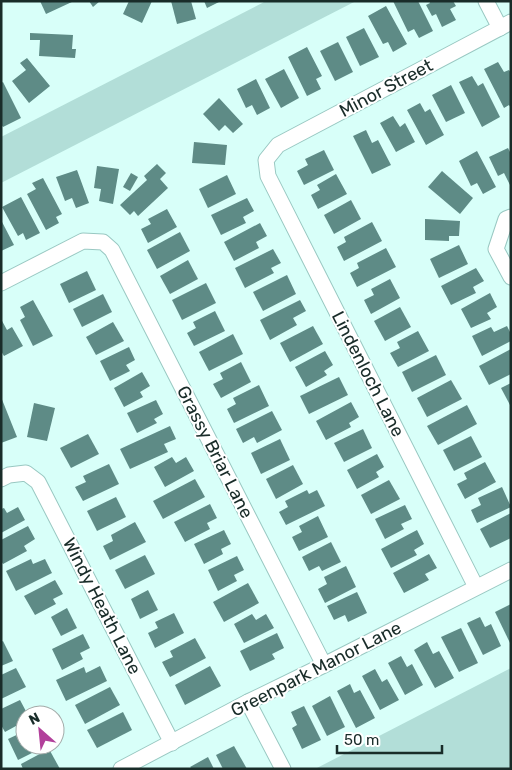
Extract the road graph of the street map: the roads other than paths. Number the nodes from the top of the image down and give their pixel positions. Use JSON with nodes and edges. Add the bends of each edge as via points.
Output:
{"nodes":[{"id":1,"x":486,"y":1,"type":"edge"},
{"id":2,"x":505,"y":25,"type":"edge"},
{"id":3,"x":266,"y":160,"type":"joint"},
{"id":4,"x":511,"y":217,"type":"edge"},
{"id":5,"x":511,"y":277,"type":"edge"},
{"id":6,"x":1,"y":282,"type":"edge"},
{"id":7,"x":1,"y":479,"type":"edge"},
{"id":8,"x":511,"y":570,"type":"edge"},
{"id":9,"x":476,"y":588,"type":"junction"},
{"id":10,"x":324,"y":665,"type":"junction"},
{"id":11,"x":248,"y":702,"type":"junction"},
{"id":12,"x":172,"y":743,"type":"junction"},
{"id":13,"x":121,"y":769,"type":"edge"},
{"id":14,"x":283,"y":769,"type":"edge"}],
"edges":[{"from":1,"to":2,"type":"street"},
{"from":2,"to":3,"type":"street","name":"Minor Street","via":[[278,145]]},
{"from":3,"to":9,"type":"street","name":"Lindenloch Lane","via":[[268,176]]},
{"from":4,"to":5,"type":"street","via":[[506,219],[496,249]]},
{"from":6,"to":10,"type":"street","name":"Grassy Briar Lane","via":[[83,241],[103,242],[112,250]]},
{"from":7,"to":12,"type":"street","name":"Windy Heath Lane","via":[[26,473],[38,482]]},
{"from":8,"to":9,"type":"street","name":"Greenpark Manor Lane"},
{"from":9,"to":10,"type":"street","name":"Greenpark Manor Lane"},
{"from":10,"to":11,"type":"street","name":"Greenpark Manor Lane"},
{"from":11,"to":12,"type":"street","name":"Greenpark Manor Lane"},
{"from":11,"to":14,"type":"street"},
{"from":12,"to":13,"type":"street","name":"Greenpark Manor Lane"}]}
